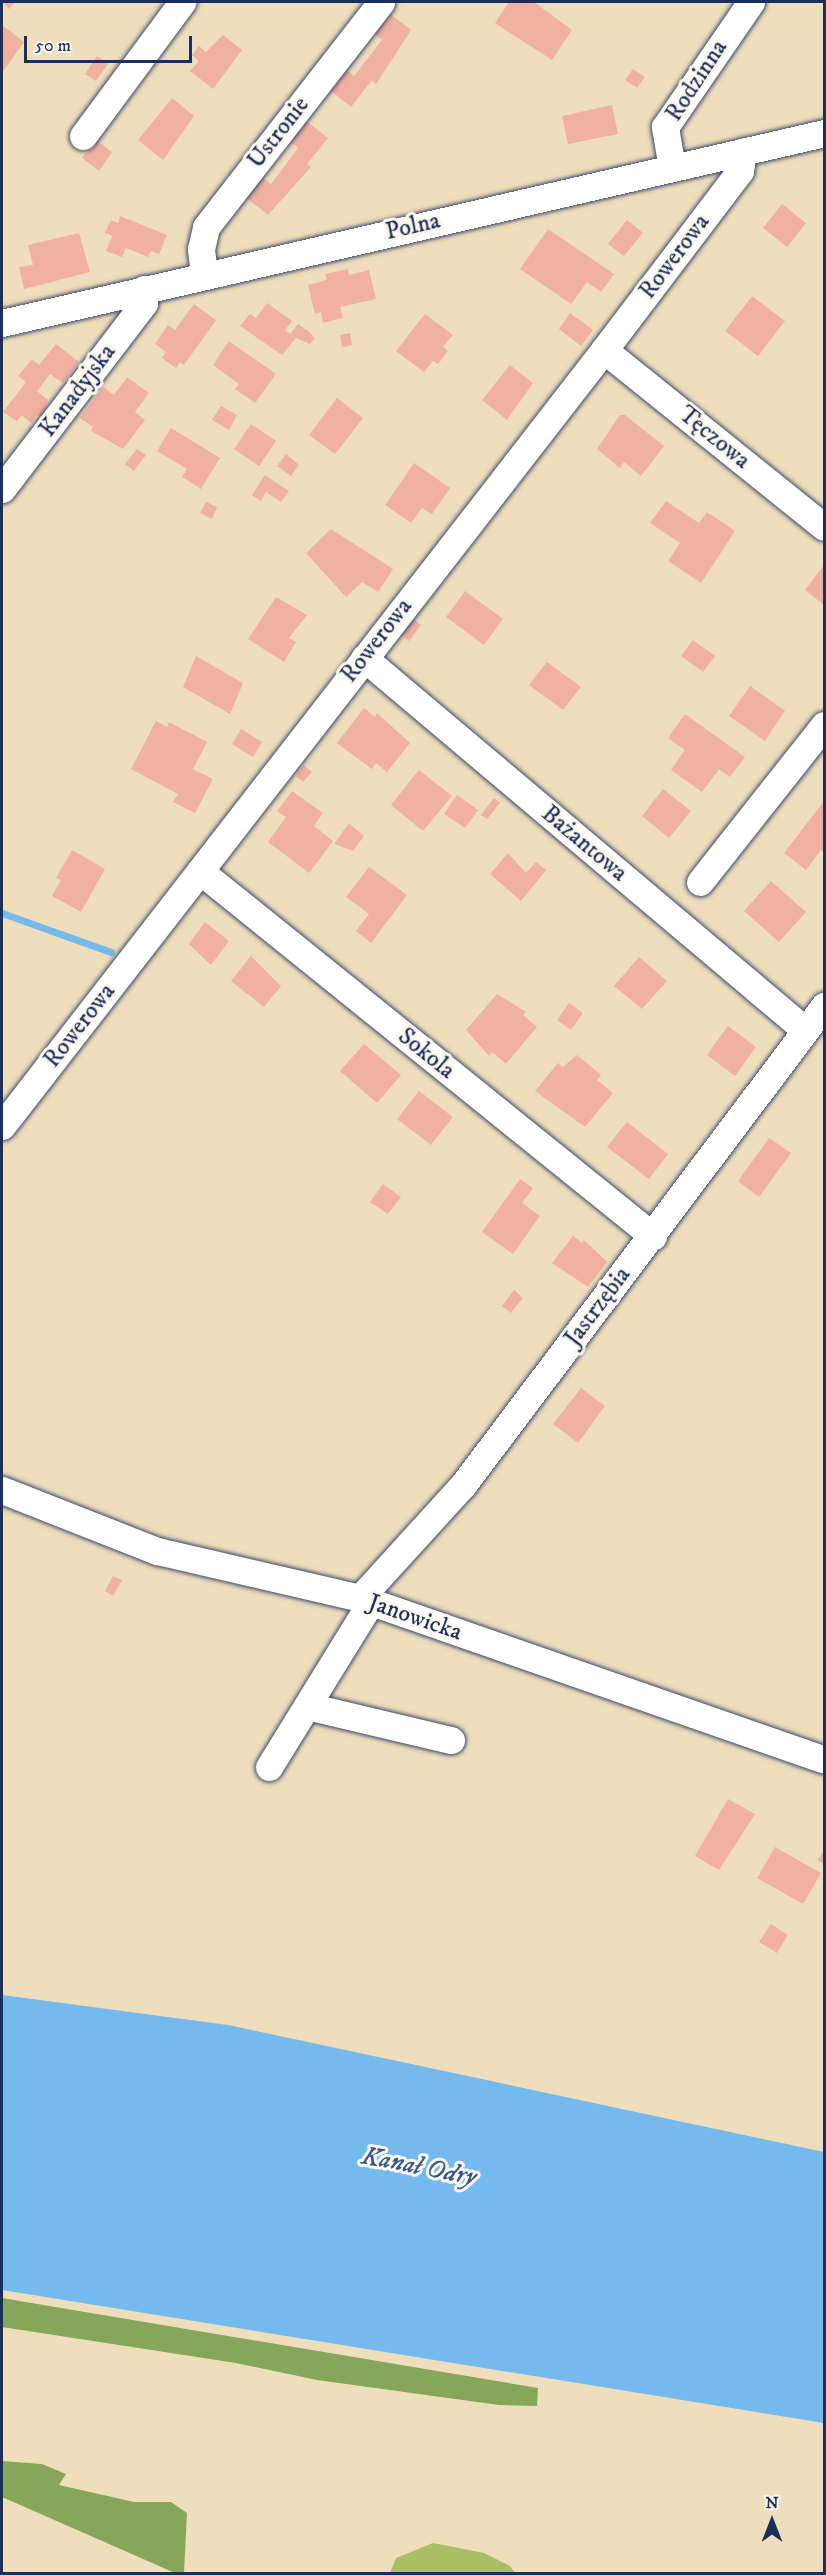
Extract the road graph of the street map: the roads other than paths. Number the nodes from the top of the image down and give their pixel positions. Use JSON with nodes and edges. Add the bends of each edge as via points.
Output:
{"nodes":[{"id":1,"x":182,"y":2,"type":"edge"},
{"id":2,"x":381,"y":2,"type":"edge"},
{"id":3,"x":751,"y":2,"type":"edge"},
{"id":4,"x":825,"y":133,"type":"edge"},
{"id":5,"x":83,"y":136,"type":"dead end"},
{"id":6,"x":744,"y":151,"type":"junction"},
{"id":7,"x":672,"y":168,"type":"junction"},
{"id":8,"x":204,"y":274,"type":"junction"},
{"id":9,"x":144,"y":289,"type":"junction"},
{"id":10,"x":2,"y":323,"type":"edge"},
{"id":11,"x":604,"y":350,"type":"junction"},
{"id":12,"x":2,"y":489,"type":"edge"},
{"id":13,"x":825,"y":527,"type":"edge"},
{"id":14,"x":364,"y":658,"type":"junction"},
{"id":15,"x":825,"y":725,"type":"edge"},
{"id":16,"x":200,"y":871,"type":"junction"},
{"id":17,"x":700,"y":882,"type":"dead end"},
{"id":18,"x":825,"y":1006,"type":"edge"},
{"id":19,"x":805,"y":1030,"type":"junction"},
{"id":20,"x":2,"y":1126,"type":"edge"},
{"id":21,"x":653,"y":1236,"type":"junction"},
{"id":22,"x":2,"y":1490,"type":"edge"},
{"id":23,"x":366,"y":1600,"type":"junction"},
{"id":24,"x":307,"y":1706,"type":"junction"},
{"id":25,"x":451,"y":1740,"type":"dead end"},
{"id":26,"x":825,"y":1760,"type":"edge"},
{"id":27,"x":269,"y":1767,"type":"dead end"}],
"edges":[{"from":1,"to":5,"type":"street"},
{"from":2,"to":8,"type":"street","name":"Ustronie","via":[[206,227],[201,249]]},
{"from":3,"to":7,"type":"street","name":"Rodzinna","via":[[665,127]]},
{"from":4,"to":6,"type":"street","name":"Polna"},
{"from":6,"to":7,"type":"street","name":"Polna"},
{"from":6,"to":11,"type":"street","name":"Rowerowa","via":[[740,171]]},
{"from":7,"to":8,"type":"street","name":"Polna"},
{"from":8,"to":9,"type":"street","name":"Polna"},
{"from":9,"to":10,"type":"street","name":"Polna"},
{"from":9,"to":12,"type":"street","name":"Kanadyjska","via":[[144,303]]},
{"from":11,"to":13,"type":"street","name":"Tęczowa"},
{"from":11,"to":14,"type":"street","name":"Rowerowa"},
{"from":14,"to":16,"type":"street","name":"Rowerowa"},
{"from":14,"to":19,"type":"street","name":"Bażantowa"},
{"from":15,"to":17,"type":"street"},
{"from":16,"to":20,"type":"street","name":"Rowerowa"},
{"from":16,"to":21,"type":"street","name":"Sokola"},
{"from":18,"to":19,"type":"street","name":"Jastrzębia"},
{"from":19,"to":21,"type":"street","name":"Jastrzębia"},
{"from":21,"to":23,"type":"street","name":"Jastrzębia","via":[[463,1485]]},
{"from":22,"to":23,"type":"street","name":"Janowicka","via":[[157,1551]]},
{"from":23,"to":24,"type":"street","name":"Jastrzębia"},
{"from":23,"to":26,"type":"street","name":"Janowicka"},
{"from":24,"to":25,"type":"street"},
{"from":24,"to":27,"type":"street","name":"Jastrzębia"}]}
